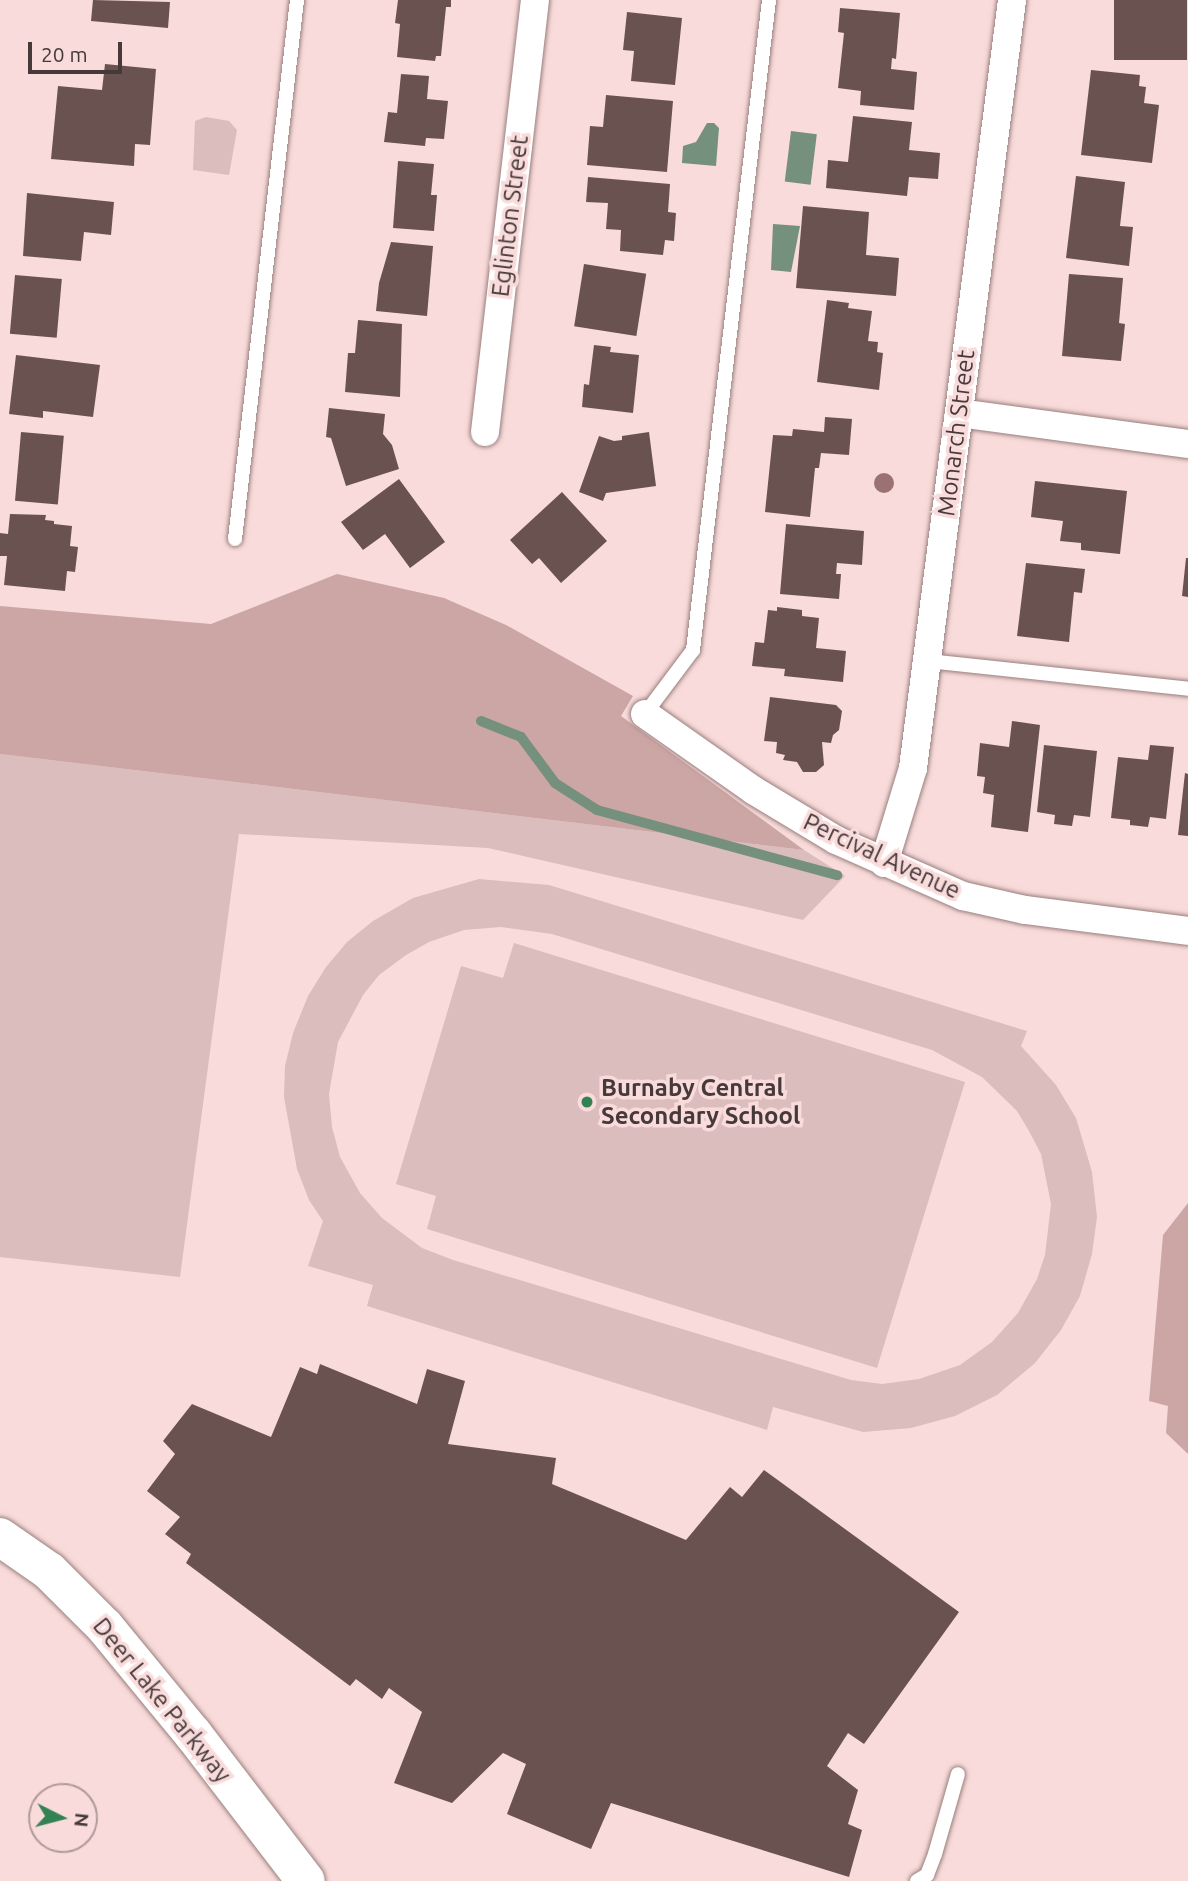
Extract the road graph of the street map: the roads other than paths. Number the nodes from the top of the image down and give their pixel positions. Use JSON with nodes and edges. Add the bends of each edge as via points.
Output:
{"nodes":[{"id":1,"x":296,"y":0,"type":"edge"},
{"id":2,"x":535,"y":0,"type":"edge"},
{"id":3,"x":769,"y":0,"type":"edge"},
{"id":4,"x":1012,"y":0,"type":"edge"},
{"id":5,"x":958,"y":413,"type":"junction"},
{"id":6,"x":485,"y":432,"type":"dead end"},
{"id":7,"x":1188,"y":444,"type":"edge"},
{"id":8,"x":235,"y":539,"type":"dead end"},
{"id":9,"x":928,"y":661,"type":"junction"},
{"id":10,"x":1188,"y":690,"type":"edge"},
{"id":11,"x":646,"y":714,"type":"joint"},
{"id":12,"x":884,"y":863,"type":"junction"},
{"id":13,"x":1188,"y":931,"type":"edge"},
{"id":14,"x":0,"y":1537,"type":"edge"},
{"id":15,"x":958,"y":1774,"type":"dead end"},
{"id":16,"x":925,"y":1879,"type":"edge"},
{"id":17,"x":306,"y":1881,"type":"edge"}],
"edges":[{"from":1,"to":8,"type":"lane"},
{"from":2,"to":6,"type":"street","name":"Eglinton Street"},
{"from":3,"to":11,"type":"lane","via":[[693,650]]},
{"from":4,"to":5,"type":"street","name":"Monarch Street"},
{"from":5,"to":7,"type":"street"},
{"from":5,"to":9,"type":"street","name":"Monarch Street"},
{"from":9,"to":10,"type":"lane"},
{"from":9,"to":12,"type":"street","name":"Monarch Street","via":[[913,768]]},
{"from":11,"to":12,"type":"street","name":"Percival Avenue","via":[[753,790]]},
{"from":12,"to":13,"type":"street","name":"Percival Avenue","via":[[992,904]]},
{"from":14,"to":17,"type":"main road","name":"Deer Lake Parkway","via":[[50,1571],[105,1627]]},
{"from":15,"to":16,"type":"lane"}]}
